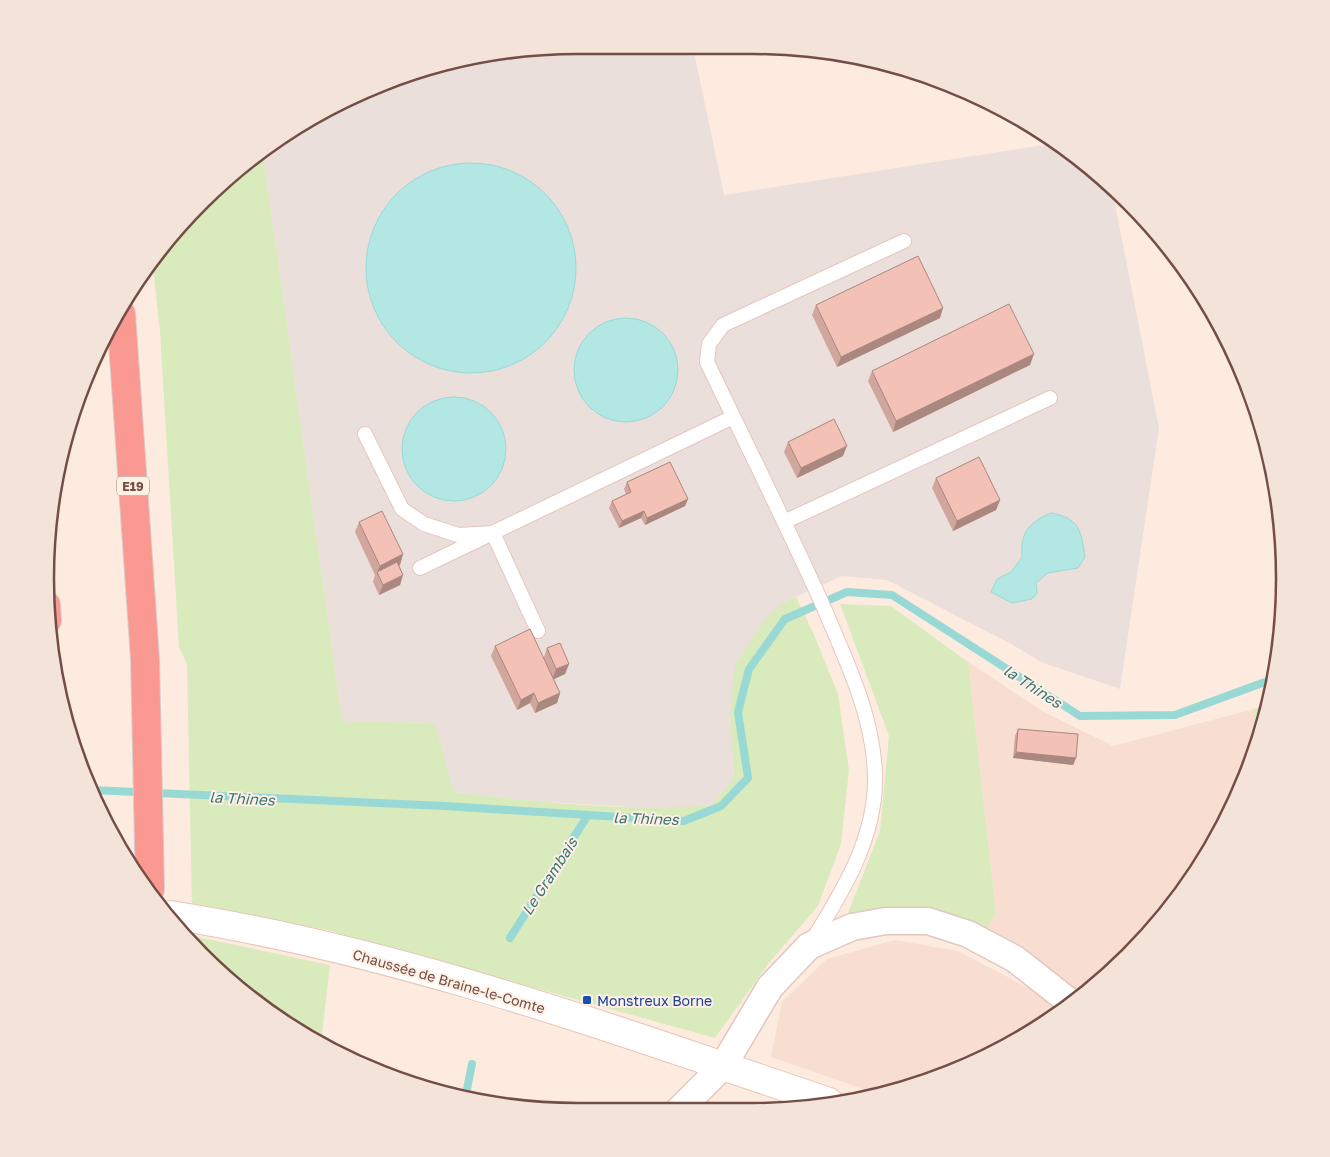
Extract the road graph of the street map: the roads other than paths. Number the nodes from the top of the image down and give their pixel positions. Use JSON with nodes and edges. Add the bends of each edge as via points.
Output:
{"nodes":[{"id":1,"x":904,"y":241,"type":"dead end"},
{"id":2,"x":121,"y":322,"type":"edge"},
{"id":3,"x":1050,"y":398,"type":"dead end"},
{"id":4,"x":733,"y":417,"type":"junction"},
{"id":5,"x":365,"y":434,"type":"dead end"},
{"id":6,"x":784,"y":522,"type":"junction"},
{"id":7,"x":493,"y":533,"type":"junction"},
{"id":8,"x":420,"y":568,"type":"dead end"},
{"id":9,"x":538,"y":631,"type":"dead end"},
{"id":10,"x":150,"y":881,"type":"edge"},
{"id":11,"x":177,"y":916,"type":"edge"},
{"id":12,"x":809,"y":946,"type":"junction"},
{"id":13,"x":1066,"y":999,"type":"edge"},
{"id":14,"x":723,"y":1066,"type":"junction"},
{"id":15,"x":820,"y":1099,"type":"edge"},
{"id":16,"x":687,"y":1103,"type":"edge"}],
"edges":[{"from":1,"to":4,"type":"lane","via":[[723,324],[709,344],[707,362]]},
{"from":2,"to":10,"type":"highway","number":"E19","via":[[145,658]]},
{"from":3,"to":6,"type":"lane"},
{"from":4,"to":6,"type":"lane"},
{"from":4,"to":7,"type":"lane"},
{"from":5,"to":7,"type":"lane","via":[[402,509],[424,524],[458,535]]},
{"from":6,"to":12,"type":"lane","via":[[866,710],[875,778],[863,842],[847,884]]},
{"from":7,"to":8,"type":"lane"},
{"from":7,"to":9,"type":"lane"},
{"from":11,"to":14,"type":"main road","name":"Chaussée de Braine-le-Comte","via":[[355,953],[445,978]]},
{"from":12,"to":13,"type":"street","via":[[852,926],[886,920],[928,921],[968,934],[1015,959]]},
{"from":12,"to":14,"type":"street","via":[[770,987]]},
{"from":14,"to":15,"type":"main road","name":"Chaussée de Braine-le-Comte"},
{"from":14,"to":16,"type":"street"}]}
